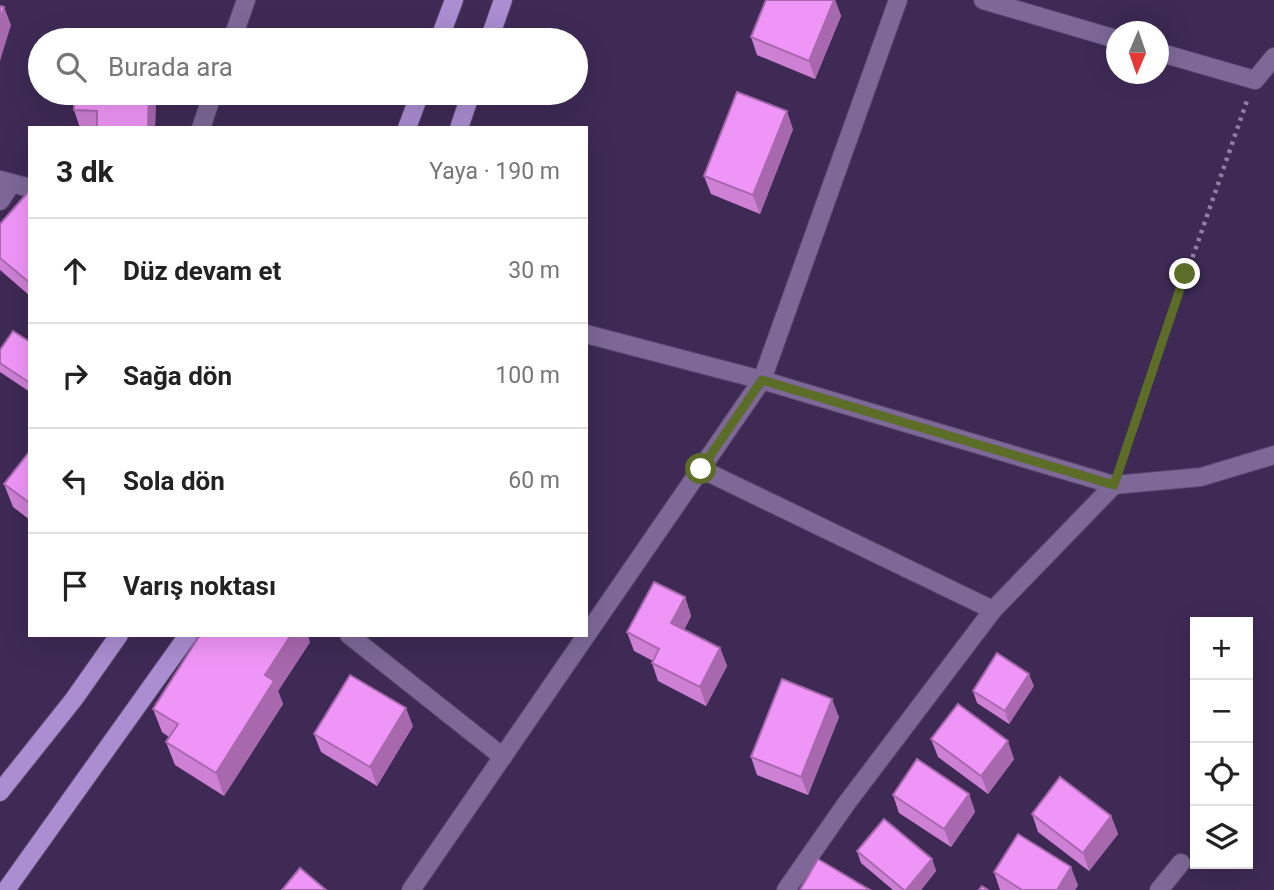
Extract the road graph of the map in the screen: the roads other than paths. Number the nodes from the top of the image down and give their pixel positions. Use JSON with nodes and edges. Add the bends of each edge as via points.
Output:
{"nodes":[{"id":1,"x":246,"y":0,"type":"edge"},
{"id":2,"x":454,"y":0,"type":"edge"},
{"id":3,"x":503,"y":0,"type":"edge"},
{"id":4,"x":898,"y":0,"type":"edge"},
{"id":5,"x":983,"y":0,"type":"edge"},
{"id":6,"x":236,"y":28,"type":"edge"},
{"id":7,"x":444,"y":28,"type":"edge"},
{"id":8,"x":493,"y":28,"type":"edge"},
{"id":9,"x":1106,"y":37,"type":"edge"},
{"id":10,"x":1169,"y":55,"type":"edge"},
{"id":11,"x":1274,"y":57,"type":"edge"},
{"id":12,"x":209,"y":105,"type":"edge"},
{"id":13,"x":415,"y":105,"type":"edge"},
{"id":14,"x":467,"y":105,"type":"edge"},
{"id":15,"x":202,"y":126,"type":"edge"},
{"id":16,"x":408,"y":126,"type":"edge"},
{"id":17,"x":460,"y":126,"type":"edge"},
{"id":18,"x":14,"y":184,"type":"edge"},
{"id":19,"x":0,"y":201,"type":"edge"},
{"id":20,"x":588,"y":335,"type":"edge"},
{"id":21,"x":762,"y":380,"type":"junction"},
{"id":22,"x":1274,"y":455,"type":"edge"},
{"id":23,"x":701,"y":469,"type":"junction"},
{"id":24,"x":1114,"y":485,"type":"junction"},
{"id":25,"x":993,"y":610,"type":"junction"},
{"id":26,"x":588,"y":633,"type":"edge"},
{"id":27,"x":118,"y":637,"type":"edge"},
{"id":28,"x":187,"y":637,"type":"edge"},
{"id":29,"x":352,"y":637,"type":"edge"},
{"id":30,"x":586,"y":637,"type":"edge"},
{"id":31,"x":503,"y":757,"type":"junction"},
{"id":32,"x":0,"y":792,"type":"edge"},
{"id":33,"x":1181,"y":863,"type":"dead end"},
{"id":34,"x":6,"y":890,"type":"edge"},
{"id":35,"x":411,"y":890,"type":"edge"},
{"id":36,"x":786,"y":890,"type":"edge"},
{"id":37,"x":1159,"y":890,"type":"edge"}],
"edges":[{"from":1,"to":6,"type":"street"},
{"from":2,"to":7,"type":"main road"},
{"from":3,"to":8,"type":"main road"},
{"from":4,"to":21,"type":"street"},
{"from":5,"to":9,"type":"street"},
{"from":10,"to":11,"type":"street","via":[[1255,80]]},
{"from":12,"to":15,"type":"street"},
{"from":13,"to":16,"type":"main road"},
{"from":14,"to":17,"type":"main road"},
{"from":18,"to":19,"type":"street"},
{"from":20,"to":21,"type":"street"},
{"from":21,"to":23,"type":"street"},
{"from":21,"to":24,"type":"street"},
{"from":22,"to":24,"type":"street","via":[[1202,477]]},
{"from":23,"to":25,"type":"street"},
{"from":23,"to":26,"type":"street"},
{"from":24,"to":25,"type":"street"},
{"from":25,"to":36,"type":"street"},
{"from":27,"to":32,"type":"main road"},
{"from":28,"to":34,"type":"main road"},
{"from":29,"to":31,"type":"street"},
{"from":30,"to":31,"type":"street"},
{"from":31,"to":35,"type":"street"},
{"from":33,"to":37,"type":"street"}]}
